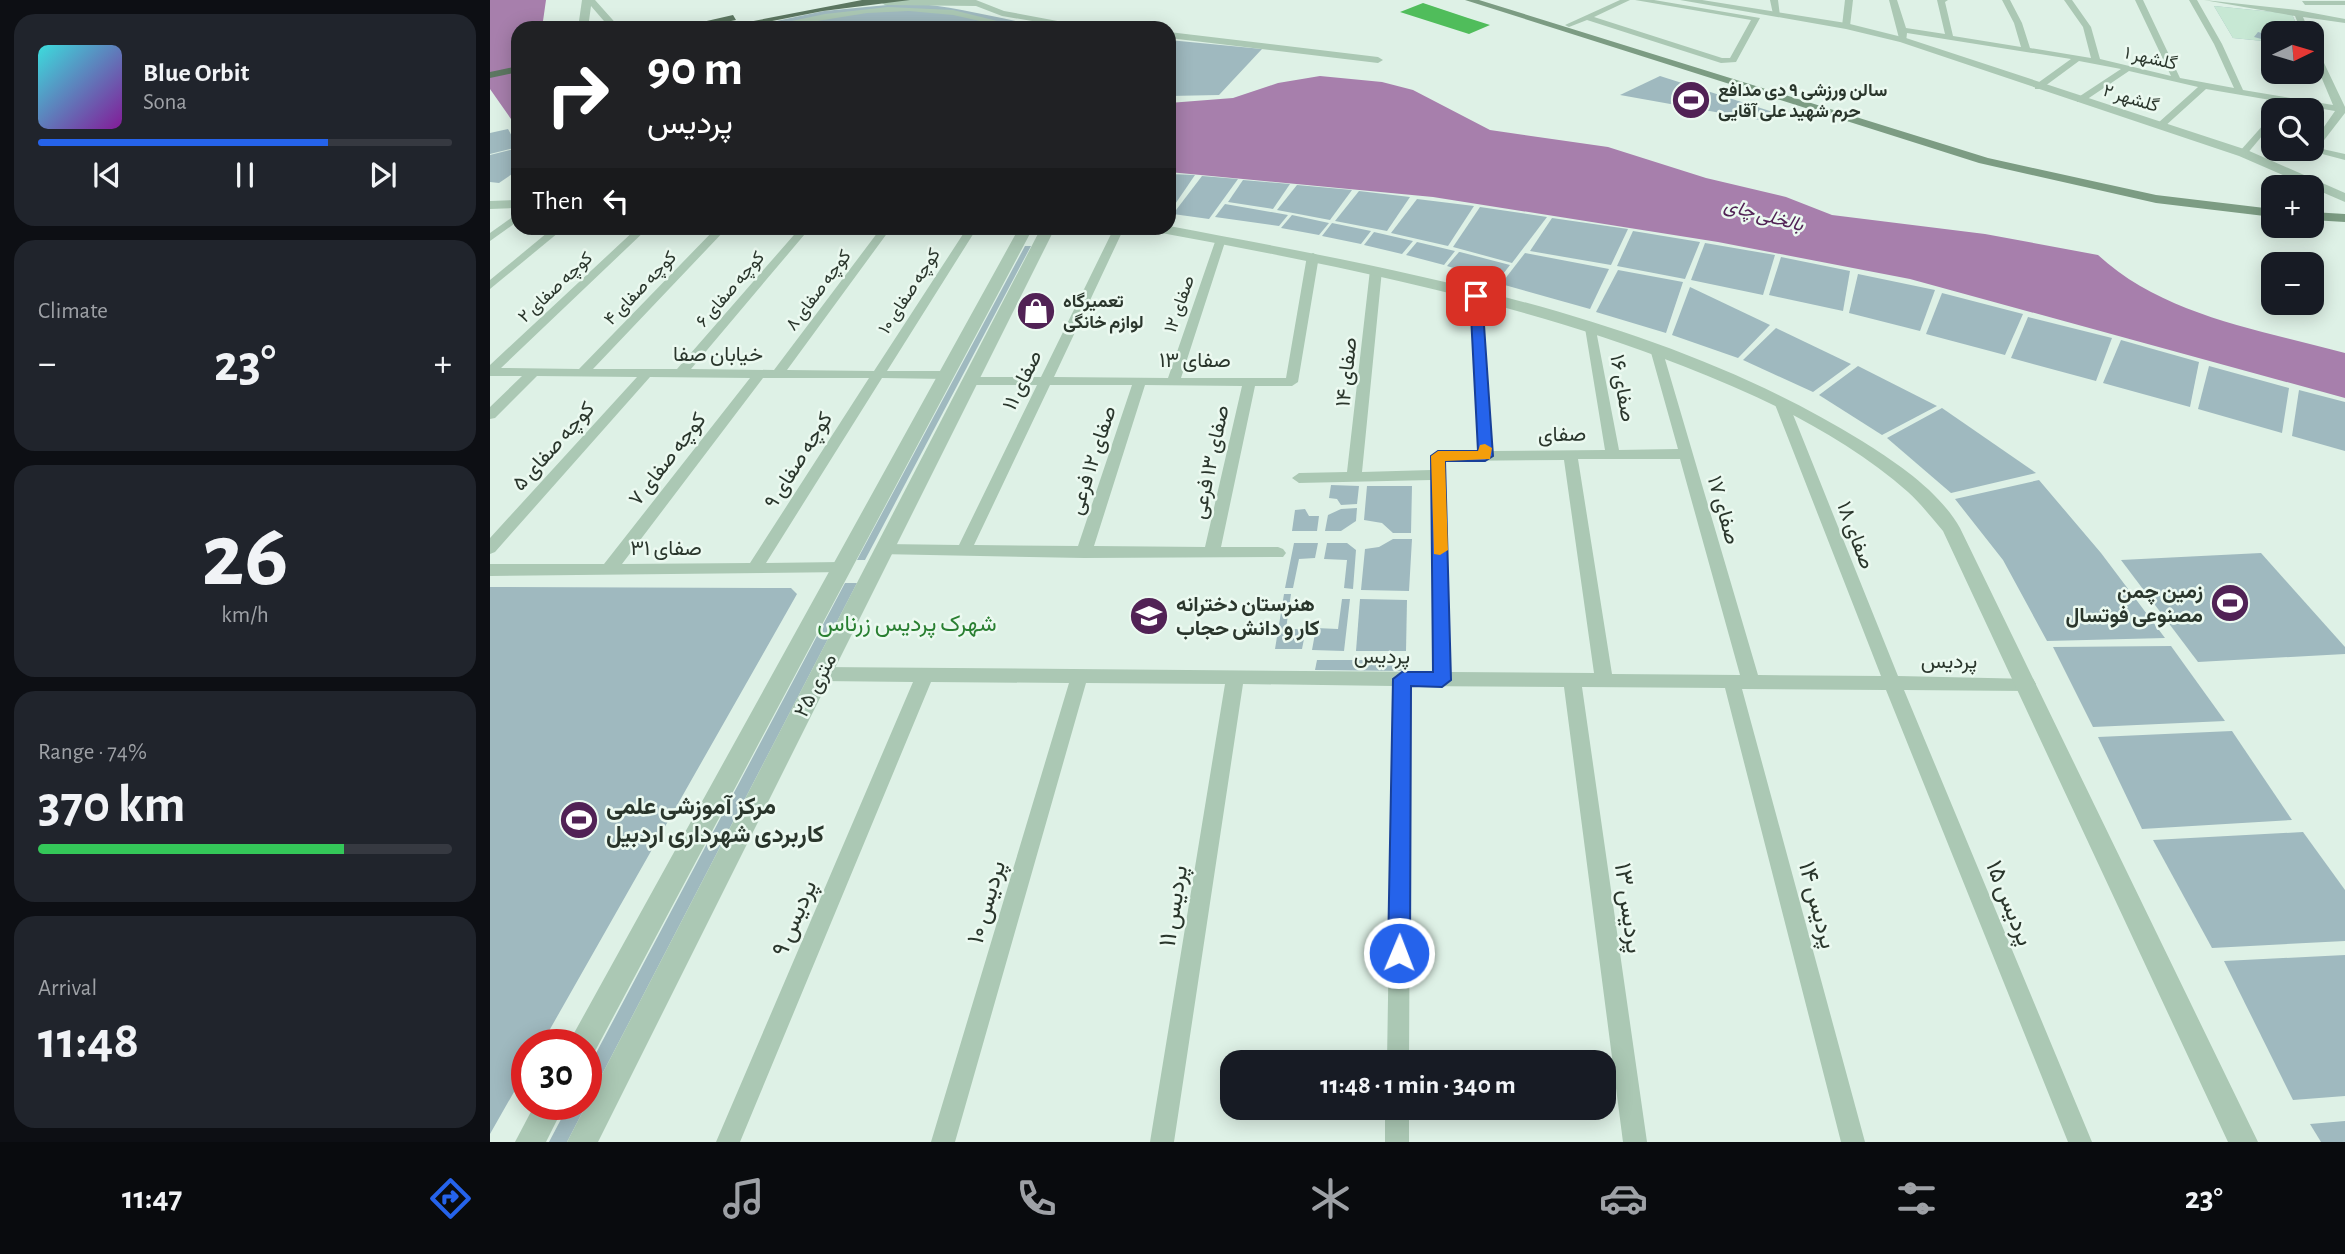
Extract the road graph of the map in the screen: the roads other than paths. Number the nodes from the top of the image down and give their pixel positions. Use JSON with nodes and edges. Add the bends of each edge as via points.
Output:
{"nodes":[{"id":1,"x":589,"y":0,"type":"edge"},
{"id":2,"x":820,"y":0,"type":"edge"},
{"id":3,"x":905,"y":0,"type":"edge"},
{"id":4,"x":1471,"y":0,"type":"edge"},
{"id":5,"x":1488,"y":0,"type":"edge"},
{"id":6,"x":1626,"y":0,"type":"edge"},
{"id":7,"x":1639,"y":0,"type":"edge"},
{"id":8,"x":1685,"y":0,"type":"edge"},
{"id":9,"x":1774,"y":0,"type":"edge"},
{"id":10,"x":1849,"y":0,"type":"edge"},
{"id":11,"x":1893,"y":0,"type":"edge"},
{"id":12,"x":1942,"y":0,"type":"edge"},
{"id":13,"x":2006,"y":0,"type":"edge"},
{"id":14,"x":2068,"y":0,"type":"edge"},
{"id":15,"x":2139,"y":0,"type":"edge"},
{"id":16,"x":2193,"y":0,"type":"edge"},
{"id":17,"x":2208,"y":0,"type":"edge"},
{"id":18,"x":876,"y":1,"type":"edge"},
{"id":19,"x":972,"y":1,"type":"edge"},
{"id":20,"x":2303,"y":1,"type":"edge"},
{"id":21,"x":1710,"y":2,"type":"edge"},
{"id":22,"x":2345,"y":3,"type":"edge"},
{"id":23,"x":2297,"y":12,"type":"junction"},
{"id":24,"x":1777,"y":15,"type":"junction"},
{"id":25,"x":2324,"y":17,"type":"junction"},
{"id":26,"x":1589,"y":18,"type":"junction"},
{"id":27,"x":584,"y":21,"type":"edge"},
{"id":28,"x":608,"y":21,"type":"edge"},
{"id":29,"x":716,"y":21,"type":"edge"},
{"id":30,"x":757,"y":21,"type":"edge"},
{"id":31,"x":798,"y":21,"type":"edge"},
{"id":32,"x":990,"y":21,"type":"edge"},
{"id":33,"x":1043,"y":21,"type":"edge"},
{"id":34,"x":2301,"y":21,"type":"edge"},
{"id":35,"x":2345,"y":22,"type":"edge"},
{"id":36,"x":1846,"y":26,"type":"junction"},
{"id":37,"x":1565,"y":27,"type":"junction"},
{"id":38,"x":1903,"y":35,"type":"junction"},
{"id":39,"x":1176,"y":36,"type":"edge"},
{"id":40,"x":1950,"y":38,"type":"junction"},
{"id":41,"x":2026,"y":49,"type":"junction"},
{"id":42,"x":2078,"y":58,"type":"junction"},
{"id":43,"x":1378,"y":60,"type":"dead end"},
{"id":44,"x":511,"y":61,"type":"edge"},
{"id":45,"x":2096,"y":61,"type":"junction"},
{"id":46,"x":490,"y":65,"type":"edge"},
{"id":47,"x":2128,"y":68,"type":"junction"},
{"id":48,"x":511,"y":70,"type":"edge"},
{"id":49,"x":2324,"y":71,"type":"edge"},
{"id":50,"x":490,"y":75,"type":"edge"},
{"id":51,"x":2177,"y":80,"type":"junction"},
{"id":52,"x":2204,"y":86,"type":"junction"},
{"id":53,"x":2038,"y":87,"type":"junction"},
{"id":54,"x":2240,"y":93,"type":"junction"},
{"id":55,"x":2080,"y":100,"type":"junction"},
{"id":56,"x":2261,"y":100,"type":"edge"},
{"id":57,"x":2324,"y":109,"type":"edge"},
{"id":58,"x":2343,"y":110,"type":"edge"},
{"id":59,"x":2161,"y":125,"type":"junction"},
{"id":60,"x":2261,"y":132,"type":"edge"},
{"id":61,"x":2244,"y":153,"type":"junction"},
{"id":62,"x":2345,"y":158,"type":"edge"},
{"id":63,"x":511,"y":195,"type":"edge"},
{"id":64,"x":490,"y":196,"type":"edge"},
{"id":65,"x":2345,"y":198,"type":"edge"},
{"id":66,"x":2261,"y":203,"type":"edge"},
{"id":67,"x":511,"y":204,"type":"edge"},
{"id":68,"x":490,"y":205,"type":"edge"},
{"id":69,"x":2324,"y":207,"type":"edge"},
{"id":70,"x":2345,"y":208,"type":"edge"},
{"id":71,"x":2261,"y":212,"type":"edge"},
{"id":72,"x":2324,"y":217,"type":"edge"},
{"id":73,"x":2345,"y":218,"type":"edge"},
{"id":74,"x":511,"y":222,"type":"edge"},
{"id":75,"x":1176,"y":231,"type":"edge"},
{"id":76,"x":551,"y":235,"type":"edge"},
{"id":77,"x":636,"y":235,"type":"edge"},
{"id":78,"x":715,"y":235,"type":"edge"},
{"id":79,"x":799,"y":235,"type":"edge"},
{"id":80,"x":881,"y":235,"type":"edge"},
{"id":81,"x":967,"y":235,"type":"edge"},
{"id":82,"x":1022,"y":235,"type":"edge"},
{"id":83,"x":1044,"y":235,"type":"edge"},
{"id":84,"x":1116,"y":235,"type":"edge"},
{"id":85,"x":490,"y":238,"type":"edge"},
{"id":86,"x":1221,"y":239,"type":"junction"},
{"id":87,"x":1313,"y":256,"type":"junction"},
{"id":88,"x":1376,"y":270,"type":"junction"},
{"id":89,"x":490,"y":286,"type":"edge"},
{"id":90,"x":1476,"y":296,"type":"junction"},
{"id":91,"x":1591,"y":328,"type":"junction"},
{"id":92,"x":1656,"y":349,"type":"junction"},
{"id":93,"x":490,"y":372,"type":"edge"},
{"id":94,"x":534,"y":372,"type":"junction"},
{"id":95,"x":583,"y":372,"type":"junction"},
{"id":96,"x":647,"y":373,"type":"junction"},
{"id":97,"x":681,"y":373,"type":"junction"},
{"id":98,"x":759,"y":373,"type":"junction"},
{"id":99,"x":778,"y":374,"type":"junction"},
{"id":100,"x":877,"y":374,"type":"junction"},
{"id":101,"x":946,"y":375,"type":"junction"},
{"id":102,"x":1045,"y":380,"type":"junction"},
{"id":103,"x":970,"y":381,"type":"junction"},
{"id":104,"x":1140,"y":381,"type":"junction"},
{"id":105,"x":1173,"y":381,"type":"junction"},
{"id":106,"x":1249,"y":382,"type":"junction"},
{"id":107,"x":1782,"y":402,"type":"junction"},
{"id":108,"x":490,"y":415,"type":"edge"},
{"id":109,"x":1686,"y":454,"type":"junction"},
{"id":110,"x":1570,"y":455,"type":"junction"},
{"id":111,"x":1613,"y":455,"type":"junction"},
{"id":112,"x":1485,"y":456,"type":"junction"},
{"id":113,"x":1438,"y":475,"type":"junction"},
{"id":114,"x":1354,"y":477,"type":"junction"},
{"id":115,"x":1299,"y":478,"type":"dead end"},
{"id":116,"x":490,"y":548,"type":"edge"},
{"id":117,"x":964,"y":551,"type":"junction"},
{"id":118,"x":1084,"y":551,"type":"junction"},
{"id":119,"x":1212,"y":552,"type":"junction"},
{"id":120,"x":1278,"y":553,"type":"dead end"},
{"id":121,"x":879,"y":559,"type":"junction"},
{"id":122,"x":841,"y":568,"type":"junction"},
{"id":123,"x":754,"y":569,"type":"junction"},
{"id":124,"x":490,"y":570,"type":"edge"},
{"id":125,"x":608,"y":570,"type":"junction"},
{"id":126,"x":821,"y":674,"type":"junction"},
{"id":127,"x":925,"y":675,"type":"junction"},
{"id":128,"x":1079,"y":677,"type":"junction"},
{"id":129,"x":1235,"y":678,"type":"junction"},
{"id":130,"x":1402,"y":679,"type":"junction"},
{"id":131,"x":1442,"y":680,"type":"junction"},
{"id":132,"x":1572,"y":681,"type":"junction"},
{"id":133,"x":1604,"y":681,"type":"junction"},
{"id":134,"x":1741,"y":682,"type":"junction"},
{"id":135,"x":1892,"y":683,"type":"junction"},
{"id":136,"x":2026,"y":684,"type":"junction"},
{"id":137,"x":592,"y":1029,"type":"edge"},
{"id":138,"x":1398,"y":1050,"type":"edge"},
{"id":139,"x":542,"y":1120,"type":"edge"},
{"id":140,"x":1397,"y":1120,"type":"edge"},
{"id":141,"x":530,"y":1142,"type":"edge"},
{"id":142,"x":582,"y":1142,"type":"edge"},
{"id":143,"x":728,"y":1142,"type":"edge"},
{"id":144,"x":943,"y":1142,"type":"edge"},
{"id":145,"x":1162,"y":1142,"type":"edge"},
{"id":146,"x":1397,"y":1142,"type":"edge"},
{"id":147,"x":1635,"y":1142,"type":"edge"},
{"id":148,"x":1853,"y":1142,"type":"edge"},
{"id":149,"x":2080,"y":1142,"type":"edge"},
{"id":150,"x":2244,"y":1142,"type":"edge"}],
"edges":[{"from":1,"to":27,"type":"street"},
{"from":1,"to":28,"type":"street"},
{"from":2,"to":29,"type":"main road"},
{"from":3,"to":18,"type":"main road"},
{"from":4,"to":37,"type":"main road"},
{"from":5,"to":37,"type":"main road"},
{"from":6,"to":26,"type":"street"},
{"from":7,"to":26,"type":"street","via":[[1756,18],[1733,60],[1721,61]]},
{"from":8,"to":21,"type":"street","name":"گلشهر ۲"},
{"from":9,"to":24,"type":"street"},
{"from":10,"to":36,"type":"street"},
{"from":11,"to":38,"type":"street"},
{"from":12,"to":40,"type":"street"},
{"from":13,"to":41,"type":"street"},
{"from":14,"to":45,"type":"street","via":[[2087,27]]},
{"from":15,"to":51,"type":"street"},
{"from":16,"to":54,"type":"street"},
{"from":17,"to":23,"type":"street"},
{"from":18,"to":19,"type":"street"},
{"from":18,"to":30,"type":"main road"},
{"from":19,"to":33,"type":"street"},
{"from":20,"to":22,"type":"street"},
{"from":20,"to":25,"type":"street"},
{"from":21,"to":24,"type":"street","name":"گلشهر ۲"},
{"from":23,"to":25,"type":"street"},
{"from":23,"to":34,"type":"street"},
{"from":24,"to":36,"type":"street","name":"گلشهر ۲"},
{"from":25,"to":35,"type":"street"},
{"from":26,"to":37,"type":"street"},
{"from":31,"to":32,"type":"street","via":[[902,9],[950,12]]},
{"from":36,"to":38,"type":"street","name":"گلشهر ۲"},
{"from":37,"to":66,"type":"main road","via":[[1989,155],[2120,185]]},
{"from":37,"to":71,"type":"main road","via":[[1983,162],[2131,195]]},
{"from":38,"to":40,"type":"street","name":"گلشهر ۱"},
{"from":38,"to":53,"type":"street","name":"گلشهر ۲"},
{"from":39,"to":43,"type":"street"},
{"from":40,"to":41,"type":"street","name":"گلشهر ۱"},
{"from":41,"to":42,"type":"street","name":"گلشهر ۱"},
{"from":42,"to":45,"type":"street","name":"گلشهر ۱"},
{"from":42,"to":53,"type":"street"},
{"from":44,"to":46,"type":"main road"},
{"from":45,"to":47,"type":"street","name":"گلشهر ۱"},
{"from":47,"to":51,"type":"street","name":"گلشهر ۱"},
{"from":47,"to":55,"type":"street"},
{"from":48,"to":50,"type":"main road"},
{"from":49,"to":58,"type":"street"},
{"from":51,"to":52,"type":"street","name":"گلشهر ۱"},
{"from":52,"to":54,"type":"street","name":"گلشهر ۱"},
{"from":52,"to":59,"type":"street"},
{"from":53,"to":55,"type":"street","name":"گلشهر ۲"},
{"from":54,"to":56,"type":"street","name":"گلشهر ۱"},
{"from":55,"to":59,"type":"street","name":"گلشهر ۲"},
{"from":57,"to":58,"type":"street","name":"گلشهر ۱"},
{"from":58,"to":62,"type":"street","via":[[2312,150]]},
{"from":59,"to":61,"type":"street","name":"گلشهر ۲"},
{"from":60,"to":61,"type":"street"},
{"from":61,"to":65,"type":"street","name":"گلشهر ۲"},
{"from":63,"to":64,"type":"street"},
{"from":67,"to":68,"type":"street"},
{"from":69,"to":70,"type":"main road"},
{"from":72,"to":73,"type":"main road"},
{"from":74,"to":85,"type":"street"},
{"from":75,"to":86,"type":"street","name":"پردیس"},
{"from":76,"to":89,"type":"street"},
{"from":77,"to":93,"type":"street","name":"کوچه صفای ۲"},
{"from":78,"to":95,"type":"street","name":"کوچه صفای ۴"},
{"from":79,"to":97,"type":"street","name":"کوچه صفای ۶"},
{"from":80,"to":99,"type":"street","name":"کوچه صفای ۸"},
{"from":81,"to":100,"type":"street","name":"کوچه صفای ۱۰"},
{"from":82,"to":101,"type":"street","name":"۲۵ متری"},
{"from":83,"to":103,"type":"street","name":"۲۵ متری"},
{"from":84,"to":102,"type":"street","name":"صفای ۱۱"},
{"from":86,"to":87,"type":"street","name":"پردیس"},
{"from":86,"to":105,"type":"street","name":"صفای ۱۲"},
{"from":87,"to":88,"type":"street","name":"پردیس"},
{"from":87,"to":106,"type":"street","name":"صفای ۱۳","via":[[1292,382]]},
{"from":88,"to":90,"type":"street","name":"پردیس"},
{"from":88,"to":114,"type":"street","name":"صفای ۱۴"},
{"from":90,"to":91,"type":"street","name":"پردیس"},
{"from":90,"to":112,"type":"street"},
{"from":91,"to":92,"type":"street","name":"پردیس"},
{"from":91,"to":111,"type":"street","name":"صفای ۱۶"},
{"from":92,"to":107,"type":"street","name":"پردیس"},
{"from":92,"to":109,"type":"street","name":"صفای ۱۷"},
{"from":93,"to":94,"type":"street","name":"خیابان صفا"},
{"from":94,"to":95,"type":"street","name":"خیابان صفا"},
{"from":94,"to":108,"type":"street"},
{"from":95,"to":96,"type":"street","name":"خیابان صفا"},
{"from":96,"to":97,"type":"street","name":"خیابان صفا"},
{"from":96,"to":116,"type":"street","name":"کوچه صفای ۵"},
{"from":97,"to":98,"type":"street","name":"خیابان صفا"},
{"from":98,"to":99,"type":"street","name":"خیابان صفا"},
{"from":98,"to":125,"type":"street","name":"کوچه صفای ۷"},
{"from":99,"to":100,"type":"street","name":"خیابان صفا"},
{"from":100,"to":101,"type":"street","name":"خیابان صفا"},
{"from":100,"to":123,"type":"street","name":"کوچه صفای ۹"},
{"from":101,"to":122,"type":"street","name":"۲۵ متری"},
{"from":102,"to":103,"type":"street","name":"صفای ۱۳"},
{"from":102,"to":104,"type":"street","name":"صفای ۱۳"},
{"from":102,"to":117,"type":"street","name":"صفای ۱۱"},
{"from":103,"to":121,"type":"street","name":"۲۵ متری"},
{"from":104,"to":105,"type":"street","name":"صفای ۱۳"},
{"from":104,"to":118,"type":"street","name":"صفای ۱۲ فرعی"},
{"from":105,"to":106,"type":"street","name":"صفای ۱۳"},
{"from":106,"to":119,"type":"street","name":"صفای ۱۳ فرعی"},
{"from":107,"to":135,"type":"street","name":"صفای ۱۸"},
{"from":107,"to":136,"type":"street","name":"پردیس","via":[[1913,486],[1951,528]]},
{"from":109,"to":111,"type":"street","name":"صفای"},
{"from":109,"to":134,"type":"street","name":"صفای ۱۷"},
{"from":110,"to":111,"type":"street","name":"صفای"},
{"from":110,"to":112,"type":"street","name":"صفای"},
{"from":110,"to":133,"type":"street"},
{"from":112,"to":113,"type":"street","name":"صفای","via":[[1438,456]]},
{"from":113,"to":114,"type":"street"},
{"from":113,"to":131,"type":"street"},
{"from":114,"to":115,"type":"street"},
{"from":117,"to":118,"type":"street"},
{"from":117,"to":121,"type":"street"},
{"from":118,"to":119,"type":"street"},
{"from":119,"to":120,"type":"street"},
{"from":121,"to":122,"type":"street"},
{"from":121,"to":126,"type":"street","name":"۲۵ متری"},
{"from":122,"to":123,"type":"street","name":"صفای ۳۱"},
{"from":122,"to":137,"type":"street","name":"۲۵ متری"},
{"from":123,"to":125,"type":"street","name":"صفای ۳۱"},
{"from":124,"to":125,"type":"street","name":"صفای ۳۱"},
{"from":126,"to":127,"type":"street","name":"پردیس"},
{"from":126,"to":142,"type":"street","name":"۲۵ متری"},
{"from":127,"to":128,"type":"street","name":"پردیس"},
{"from":127,"to":143,"type":"street","name":"پردیس ۹"},
{"from":128,"to":129,"type":"street","name":"پردیس"},
{"from":128,"to":144,"type":"street","name":"پردیس ۱۰"},
{"from":129,"to":130,"type":"street","name":"پردیس"},
{"from":129,"to":145,"type":"street","name":"پردیس ۱۱"},
{"from":130,"to":131,"type":"street","name":"پردیس"},
{"from":130,"to":138,"type":"street"},
{"from":131,"to":132,"type":"street","name":"پردیس"},
{"from":132,"to":133,"type":"street","name":"پردیس"},
{"from":132,"to":147,"type":"street","name":"پردیس ۱۳"},
{"from":133,"to":134,"type":"street","name":"پردیس"},
{"from":134,"to":135,"type":"street","name":"پردیس"},
{"from":134,"to":148,"type":"street","name":"پردیس ۱۴"},
{"from":135,"to":136,"type":"street","name":"پردیس"},
{"from":135,"to":149,"type":"street","name":"پردیس ۱۵"},
{"from":136,"to":150,"type":"street","name":"پردیس"},
{"from":139,"to":141,"type":"street"},
{"from":140,"to":146,"type":"street"}]}
